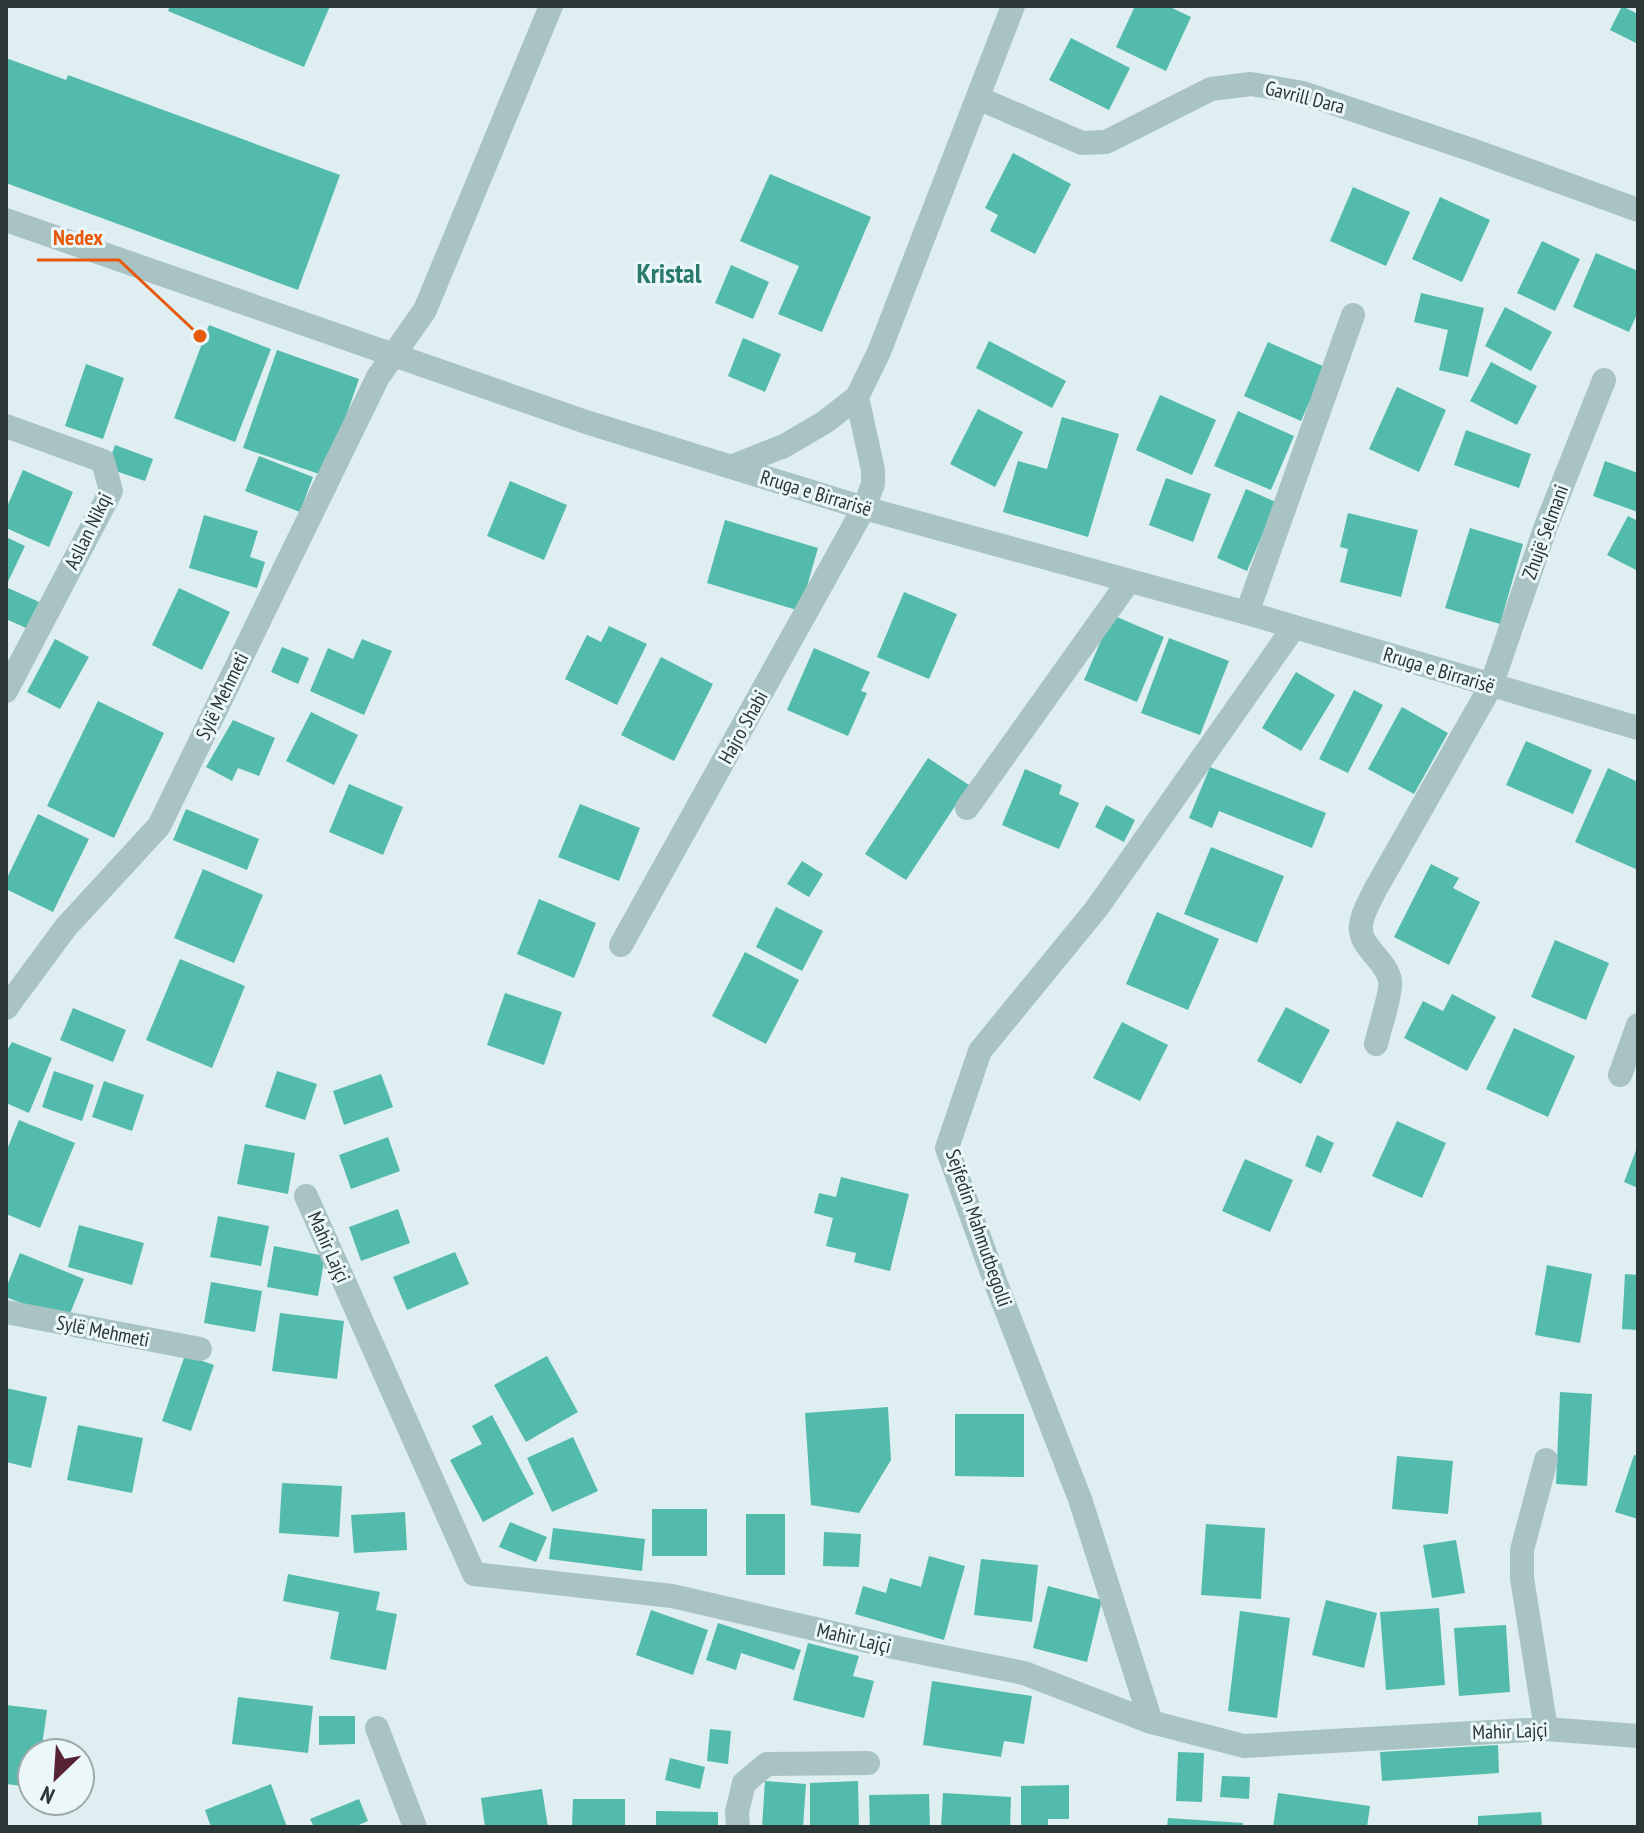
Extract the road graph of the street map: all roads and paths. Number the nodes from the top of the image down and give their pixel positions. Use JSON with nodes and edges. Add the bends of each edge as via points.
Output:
{"nodes":[{"id":1,"x":551,"y":6,"type":"edge"},
{"id":2,"x":1013,"y":6,"type":"edge"},
{"id":3,"x":978,"y":98,"type":"junction"},
{"id":4,"x":1638,"y":210,"type":"edge"},
{"id":5,"x":6,"y":220,"type":"edge"},
{"id":6,"x":1353,"y":315,"type":"dead end"},
{"id":7,"x":394,"y":354,"type":"junction"},
{"id":8,"x":1604,"y":380,"type":"dead end"},
{"id":9,"x":857,"y":397,"type":"junction"},
{"id":10,"x":6,"y":426,"type":"edge"},
{"id":11,"x":731,"y":467,"type":"junction"},
{"id":12,"x":864,"y":508,"type":"junction"},
{"id":13,"x":1129,"y":581,"type":"junction"},
{"id":14,"x":1247,"y":613,"type":"junction"},
{"id":15,"x":1294,"y":627,"type":"junction"},
{"id":16,"x":1491,"y":686,"type":"junction"},
{"id":17,"x":6,"y":691,"type":"edge"},
{"id":18,"x":1638,"y":728,"type":"edge"},
{"id":19,"x":967,"y":808,"type":"dead end"},
{"id":20,"x":621,"y":945,"type":"dead end"},
{"id":21,"x":6,"y":1008,"type":"edge"},
{"id":22,"x":1638,"y":1025,"type":"edge"},
{"id":23,"x":1376,"y":1044,"type":"dead end"},
{"id":24,"x":1620,"y":1075,"type":"dead end"},
{"id":25,"x":306,"y":1196,"type":"dead end"},
{"id":26,"x":6,"y":1312,"type":"edge"},
{"id":27,"x":200,"y":1349,"type":"dead end"},
{"id":28,"x":1546,"y":1460,"type":"dead end"},
{"id":29,"x":1151,"y":1722,"type":"junction"},
{"id":30,"x":377,"y":1728,"type":"dead end"},
{"id":31,"x":1546,"y":1729,"type":"junction"},
{"id":32,"x":1638,"y":1736,"type":"edge"},
{"id":33,"x":868,"y":1763,"type":"dead end"},
{"id":34,"x":415,"y":1827,"type":"edge"},
{"id":35,"x":738,"y":1827,"type":"edge"}],
"edges":[{"from":1,"to":7,"type":"street","name":"Sylë Mehmeti","via":[[425,310]]},
{"from":2,"to":3,"type":"street"},
{"from":3,"to":4,"type":"street","name":"Gavrill Dara","via":[[1082,143],[1106,142],[1211,89],[1251,84],[1303,93]]},
{"from":3,"to":9,"type":"street"},
{"from":5,"to":7,"type":"street","name":"Rruga e Birrarisë"},
{"from":6,"to":14,"type":"street"},
{"from":7,"to":11,"type":"street","name":"Rruga e Birrarisë"},
{"from":7,"to":21,"type":"street","name":"Sylë Mehmeti","via":[[378,377],[159,826],[66,927]]},
{"from":8,"to":16,"type":"street","name":"Zhujë Selmani"},
{"from":9,"to":11,"type":"street","via":[[784,446]]},
{"from":9,"to":12,"type":"street","via":[[873,470]]},
{"from":10,"to":17,"type":"street","name":"Asllan Nikqi","via":[[103,461],[111,491]]},
{"from":11,"to":12,"type":"street","name":"Rruga e Birrarisë"},
{"from":12,"to":13,"type":"street","name":"Rruga e Birrarisë"},
{"from":12,"to":20,"type":"street","name":"Hajro Shabi"},
{"from":13,"to":14,"type":"street","name":"Rruga e Birrarisë"},
{"from":13,"to":19,"type":"street"},
{"from":14,"to":15,"type":"street","name":"Rruga e Birrarisë"},
{"from":15,"to":16,"type":"street","name":"Rruga e Birrarisë"},
{"from":15,"to":29,"type":"street","name":"Sejfedin Mahmutbegolli","via":[[1097,908],[980,1051],[947,1148],[1080,1499]]},
{"from":16,"to":18,"type":"street","name":"Rruga e Birrarisë"},
{"from":16,"to":23,"type":"street","name":"Zhujë Selmani","via":[[1361,922],[1367,944],[1391,982]]},
{"from":22,"to":24,"type":"street"},
{"from":25,"to":29,"type":"street","name":"Mahir Lajçi","via":[[474,1574],[672,1596],[1024,1673]]},
{"from":26,"to":27,"type":"street","name":"Sylë Mehmeti"},
{"from":28,"to":31,"type":"street","via":[[1522,1550],[1522,1578]]},
{"from":29,"to":31,"type":"street","name":"Mahir Lajçi","via":[[1244,1746]]},
{"from":30,"to":34,"type":"street"},
{"from":31,"to":32,"type":"street","name":"Mahir Lajçi"},
{"from":33,"to":35,"type":"street","via":[[767,1764],[744,1783]]}]}
